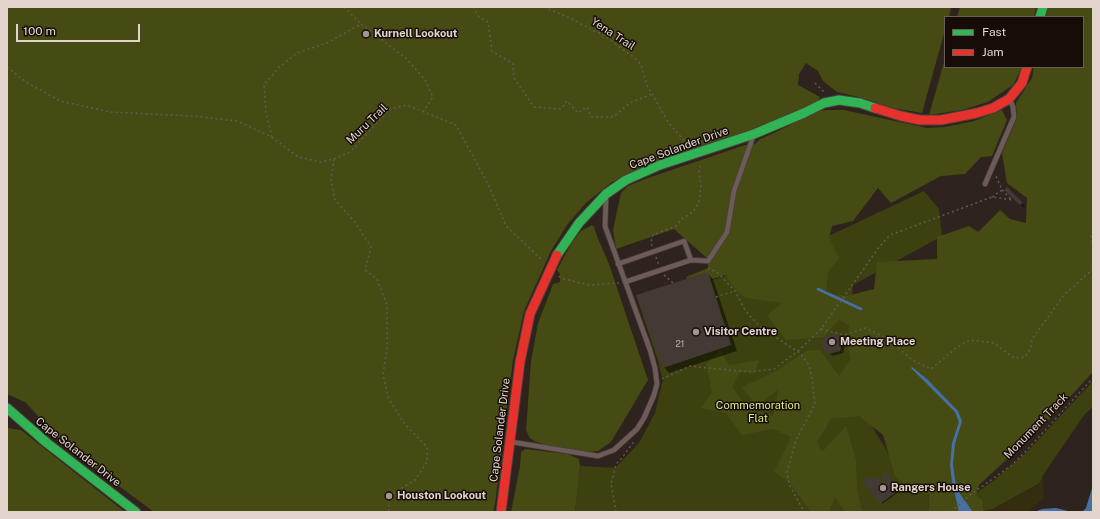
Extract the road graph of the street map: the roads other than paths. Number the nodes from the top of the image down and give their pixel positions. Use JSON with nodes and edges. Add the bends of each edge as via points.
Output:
{"nodes":[{"id":1,"x":1027,"y":68,"type":"edge"},
{"id":2,"x":1009,"y":99,"type":"junction"},
{"id":3,"x":754,"y":134,"type":"junction"},
{"id":4,"x":985,"y":184,"type":"dead end"},
{"id":5,"x":606,"y":194,"type":"junction"},
{"id":6,"x":691,"y":260,"type":"junction"},
{"id":7,"x":618,"y":264,"type":"junction"},
{"id":8,"x":625,"y":282,"type":"junction"},
{"id":9,"x":7,"y":408,"type":"edge"},
{"id":10,"x":510,"y":442,"type":"junction"},
{"id":11,"x":136,"y":512,"type":"edge"},
{"id":12,"x":501,"y":512,"type":"edge"}],
"edges":[{"from":1,"to":2,"type":"street","name":"Cape Solander Drive","via":[[1022,83]]},
{"from":2,"to":3,"type":"street","name":"Cape Solander Drive","via":[[993,108],[941,120],[920,120],[860,103],[839,100],[824,103]]},
{"from":2,"to":4,"type":"lane","via":[[1014,117]]},
{"from":3,"to":5,"type":"street","name":"Cape Solander Drive","via":[[660,165],[626,180]]},
{"from":3,"to":6,"type":"lane","via":[[734,191],[727,232],[708,261]]},
{"from":5,"to":7,"type":"lane","via":[[605,226]]},
{"from":5,"to":10,"type":"street","name":"Cape Solander Drive","via":[[579,223],[557,254],[530,314],[520,362]]},
{"from":6,"to":7,"type":"lane","via":[[684,241]]},
{"from":6,"to":8,"type":"lane"},
{"from":7,"to":8,"type":"lane"},
{"from":8,"to":10,"type":"lane","via":[[656,368],[657,384],[654,395],[637,429],[614,450],[598,456]]},
{"from":9,"to":11,"type":"street","name":"Cape Solander Drive","via":[[47,443]]},
{"from":10,"to":12,"type":"street","name":"Cape Solander Drive"}]}
